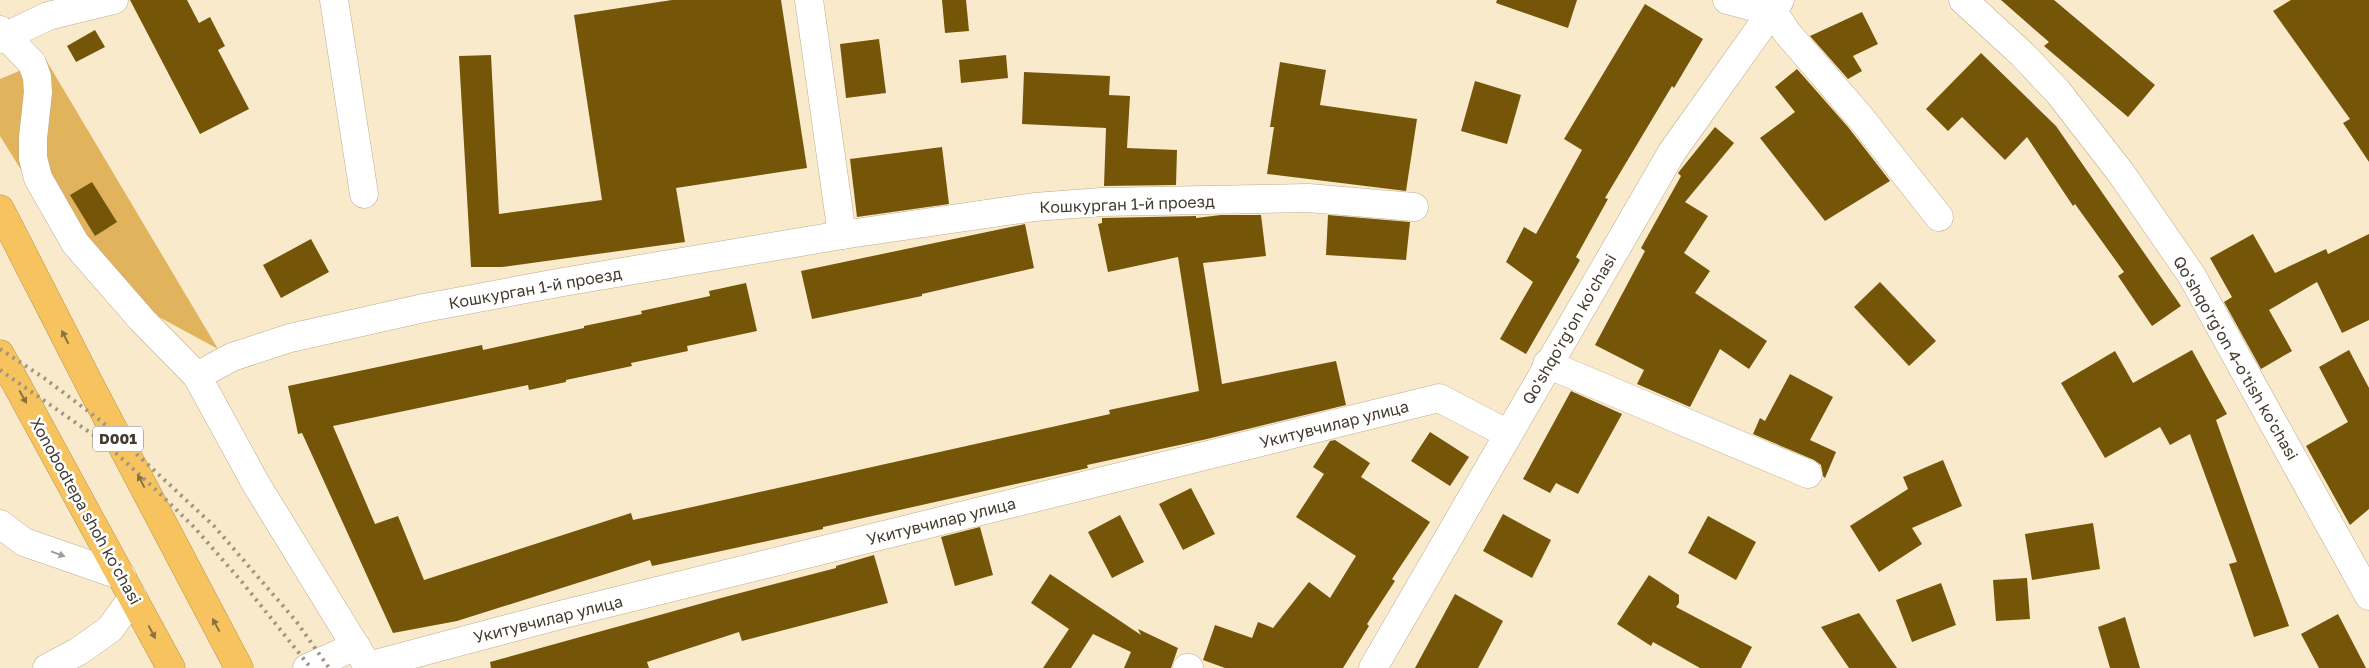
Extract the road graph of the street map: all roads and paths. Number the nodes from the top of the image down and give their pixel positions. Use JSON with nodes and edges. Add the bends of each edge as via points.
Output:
{"nodes":[{"id":1,"x":114,"y":0,"type":"edge"},
{"id":2,"x":334,"y":0,"type":"edge"},
{"id":3,"x":809,"y":0,"type":"edge"},
{"id":4,"x":1727,"y":0,"type":"edge"},
{"id":5,"x":1963,"y":0,"type":"edge"},
{"id":6,"x":1777,"y":6,"type":"edge"},
{"id":7,"x":2,"y":34,"type":"edge"},
{"id":8,"x":364,"y":194,"type":"dead end"},
{"id":9,"x":1414,"y":207,"type":"dead end"},
{"id":10,"x":0,"y":209,"type":"edge"},
{"id":11,"x":1939,"y":217,"type":"dead end"},
{"id":12,"x":842,"y":235,"type":"junction"},
{"id":13,"x":0,"y":354,"type":"edge"},
{"id":14,"x":1547,"y":364,"type":"junction"},
{"id":15,"x":197,"y":376,"type":"junction"},
{"id":16,"x":1508,"y":434,"type":"junction"},
{"id":17,"x":1808,"y":474,"type":"dead end"},
{"id":18,"x":0,"y":524,"type":"edge"},
{"id":19,"x":12,"y":544,"type":"edge"},
{"id":20,"x":127,"y":587,"type":"junction"},
{"id":21,"x":2369,"y":596,"type":"edge"},
{"id":22,"x":364,"y":660,"type":"edge"},
{"id":23,"x":47,"y":668,"type":"edge"},
{"id":24,"x":171,"y":668,"type":"edge"},
{"id":25,"x":239,"y":668,"type":"edge"},
{"id":26,"x":307,"y":668,"type":"edge"},
{"id":27,"x":1373,"y":668,"type":"edge"}],
"edges":[{"from":1,"to":7,"type":"street","via":[[48,16]]},
{"from":2,"to":8,"type":"street"},
{"from":3,"to":12,"type":"street"},
{"from":4,"to":6,"type":"street"},
{"from":5,"to":21,"type":"street","name":"Qo'shqo'rg'on 4-o'tish ko'chasi","via":[[2058,92],[2121,173],[2192,276]]},
{"from":6,"to":11,"type":"street","via":[[1788,34],[1860,117]]},
{"from":6,"to":14,"type":"street","name":"Qo'shqo'rg'on ko'chasi","via":[[1672,152]]},
{"from":7,"to":15,"type":"street","via":[[32,63],[37,77],[33,158],[38,178],[75,243],[142,320]]},
{"from":9,"to":12,"type":"street","name":"Кошкурган 1-й проезд","via":[[1308,198],[1100,202],[1035,207]]},
{"from":25,"to":10,"type":"highway","number":"D001","one_way":true},
{"from":12,"to":15,"type":"street","name":"Кошкурган 1-й проезд","via":[[424,308],[290,338],[232,357]]},
{"from":13,"to":20,"type":"highway","name":"Xonobodtepa shoh ko'chasi","one_way":true},
{"from":14,"to":16,"type":"street","name":"Qo'shqo'rg'on ko'chasi"},
{"from":14,"to":17,"type":"street"},
{"from":15,"to":22,"type":"street","via":[[256,484]]},
{"from":16,"to":22,"type":"street","name":"Укитувчилар улица","via":[[1439,398],[564,614]]},
{"from":16,"to":27,"type":"street","name":"Qo'shqo'rg'on ko'chasi"},
{"from":18,"to":19,"type":"street"},
{"from":19,"to":20,"type":"street","one_way":true},
{"from":20,"to":23,"type":"street","via":[[110,629],[79,652]]},
{"from":20,"to":24,"type":"highway","name":"Xonobodtepa shoh ko'chasi","one_way":true},
{"from":22,"to":26,"type":"street","name":"Укитувчилар улица"}]}
